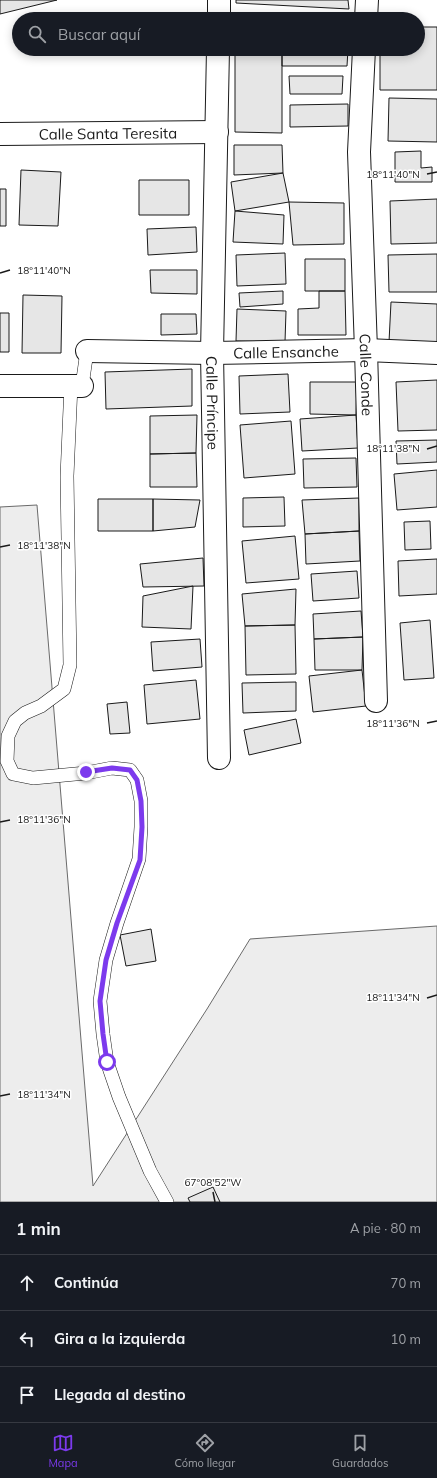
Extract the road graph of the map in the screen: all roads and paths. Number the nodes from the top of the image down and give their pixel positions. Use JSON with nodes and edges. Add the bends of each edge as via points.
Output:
{"nodes":[{"id":1,"x":219,"y":0,"type":"edge"},
{"id":2,"x":367,"y":0,"type":"edge"},
{"id":3,"x":219,"y":12,"type":"edge"},
{"id":4,"x":366,"y":12,"type":"edge"},
{"id":5,"x":218,"y":56,"type":"edge"},
{"id":6,"x":364,"y":56,"type":"edge"},
{"id":7,"x":217,"y":132,"type":"junction"},
{"id":8,"x":0,"y":134,"type":"edge"},
{"id":9,"x":366,"y":350,"type":"junction"},
{"id":10,"x":87,"y":351,"type":"joint"},
{"id":11,"x":212,"y":352,"type":"junction"},
{"id":12,"x":437,"y":353,"type":"edge"},
{"id":13,"x":76,"y":385,"type":"junction"},
{"id":14,"x":0,"y":386,"type":"edge"},
{"id":15,"x":376,"y":702,"type":"dead end"},
{"id":16,"x":219,"y":758,"type":"dead end"},
{"id":17,"x":167,"y":1202,"type":"edge"}],
"edges":[{"from":1,"to":3,"type":"street"},
{"from":2,"to":4,"type":"street"},
{"from":5,"to":7,"type":"street","name":"Calle Príncipe"},
{"from":6,"to":9,"type":"street","name":"Calle Conde","via":[[359,152]]},
{"from":7,"to":8,"type":"street","name":"Calle Santa Teresita"},
{"from":7,"to":11,"type":"street","name":"Calle Príncipe"},
{"from":9,"to":11,"type":"street","name":"Calle Ensanche"},
{"from":9,"to":12,"type":"street","name":"Calle Ensanche"},
{"from":9,"to":15,"type":"street","name":"Calle Conde"},
{"from":10,"to":11,"type":"street","name":"Calle Ensanche"},
{"from":10,"to":13,"type":"lane"},
{"from":11,"to":16,"type":"street","name":"Calle Príncipe"},
{"from":13,"to":14,"type":"street"},
{"from":13,"to":17,"type":"lane","via":[[67,476],[70,665],[64,689],[15,721],[8,736],[7,762],[13,774],[33,778],[112,768],[130,770],[137,780],[142,827],[140,860],[106,960],[100,1001],[103,1034],[119,1097],[150,1171]]}]}
